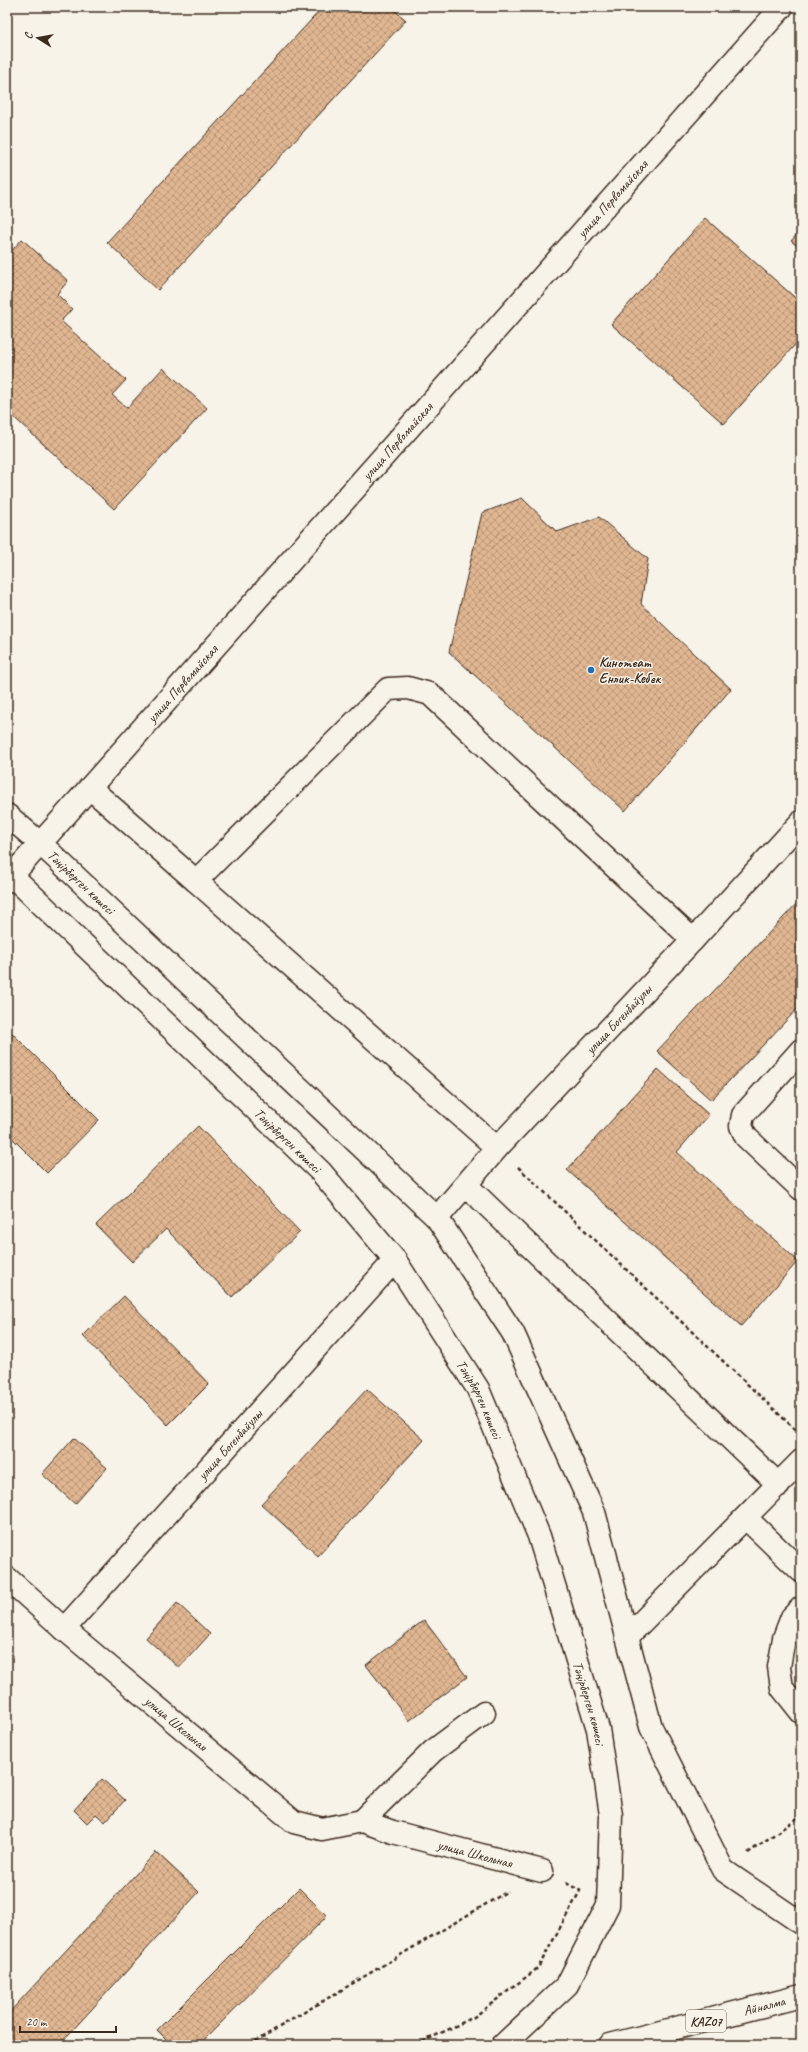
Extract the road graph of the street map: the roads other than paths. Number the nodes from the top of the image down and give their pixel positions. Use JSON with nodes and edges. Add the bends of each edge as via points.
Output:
{"nodes":[{"id":1,"x":782,"y":7,"type":"edge"},
{"id":2,"x":90,"y":788,"type":"junction"},
{"id":3,"x":7,"y":815,"type":"edge"},
{"id":4,"x":801,"y":822,"type":"edge"},
{"id":5,"x":41,"y":844,"type":"junction"},
{"id":6,"x":9,"y":876,"type":"edge"},
{"id":7,"x":196,"y":881,"type":"junction"},
{"id":8,"x":693,"y":940,"type":"junction"},
{"id":9,"x":801,"y":1050,"type":"edge"},
{"id":10,"x":497,"y":1148,"type":"junction"},
{"id":11,"x":467,"y":1186,"type":"junction"},
{"id":12,"x":801,"y":1189,"type":"edge"},
{"id":13,"x":437,"y":1218,"type":"junction"},
{"id":14,"x":395,"y":1260,"type":"junction"},
{"id":15,"x":801,"y":1461,"type":"edge"},
{"id":16,"x":779,"y":1485,"type":"junction"},
{"id":17,"x":746,"y":1518,"type":"junction"},
{"id":18,"x":801,"y":1571,"type":"edge"},
{"id":19,"x":7,"y":1578,"type":"edge"},
{"id":20,"x":801,"y":1608,"type":"edge"},
{"id":21,"x":64,"y":1629,"type":"junction"},
{"id":22,"x":627,"y":1637,"type":"junction"},
{"id":23,"x":801,"y":1712,"type":"edge"},
{"id":24,"x":484,"y":1713,"type":"dead end"},
{"id":25,"x":362,"y":1821,"type":"junction"},
{"id":26,"x":542,"y":1871,"type":"road end"},
{"id":27,"x":801,"y":1923,"type":"edge"},
{"id":28,"x":801,"y":1996,"type":"edge"},
{"id":29,"x":503,"y":2045,"type":"edge"},
{"id":30,"x":610,"y":2045,"type":"edge"}],
"edges":[{"from":1,"to":2,"type":"main road","name":"улица Первомайская"},
{"from":2,"to":5,"type":"main road","name":"улица Первомайская"},
{"from":2,"to":7,"type":"main road"},
{"from":3,"to":5,"type":"main road","name":"Тәңірберген көшесі"},
{"from":4,"to":8,"type":"main road","name":"улица Богенбайулы"},
{"from":5,"to":6,"type":"main road","name":"улица Первомайская"},
{"from":5,"to":13,"type":"main road","name":"Тәңірберген көшесі"},
{"from":6,"to":14,"type":"main road","name":"Тәңірберген көшесі","via":[[321,1172]]},
{"from":7,"to":8,"type":"main road","via":[[388,689],[408,688],[430,694]]},
{"from":7,"to":10,"type":"main road"},
{"from":8,"to":10,"type":"main road","name":"улица Богенбайулы"},
{"from":9,"to":12,"type":"main road","via":[[743,1115],[741,1126],[746,1137]]},
{"from":10,"to":11,"type":"main road","name":"улица Богенбайулы"},
{"from":11,"to":13,"type":"main road","name":"улица Богенбайулы"},
{"from":11,"to":16,"type":"main road"},
{"from":13,"to":22,"type":"main road","name":"Тәңірберген көшесі","via":[[513,1333],[594,1512]]},
{"from":14,"to":21,"type":"main road","name":"улица Богенбайулы"},
{"from":14,"to":29,"type":"main road","name":"Тәңірберген көшесі","via":[[478,1389],[539,1536],[598,1729],[611,1815],[608,1906],[567,1985]]},
{"from":15,"to":16,"type":"main road"},
{"from":16,"to":17,"type":"main road"},
{"from":17,"to":18,"type":"main road"},
{"from":17,"to":22,"type":"main road"},
{"from":19,"to":21,"type":"main road","name":"улица Школьная"},
{"from":20,"to":23,"type":"main road","via":[[792,1617],[784,1638],[779,1667],[782,1688]]},
{"from":21,"to":25,"type":"main road","name":"улица Школьная","via":[[294,1822],[322,1829]]},
{"from":22,"to":27,"type":"main road","name":"Тәңірберген көшесі","via":[[651,1727],[723,1870]]},
{"from":24,"to":25,"type":"main road","via":[[433,1751]]},
{"from":25,"to":26,"type":"main road","name":"улица Школьная","via":[[393,1832]]},
{"from":28,"to":30,"type":"main road","name":"Айналма","number":"KAZ07"}]}
